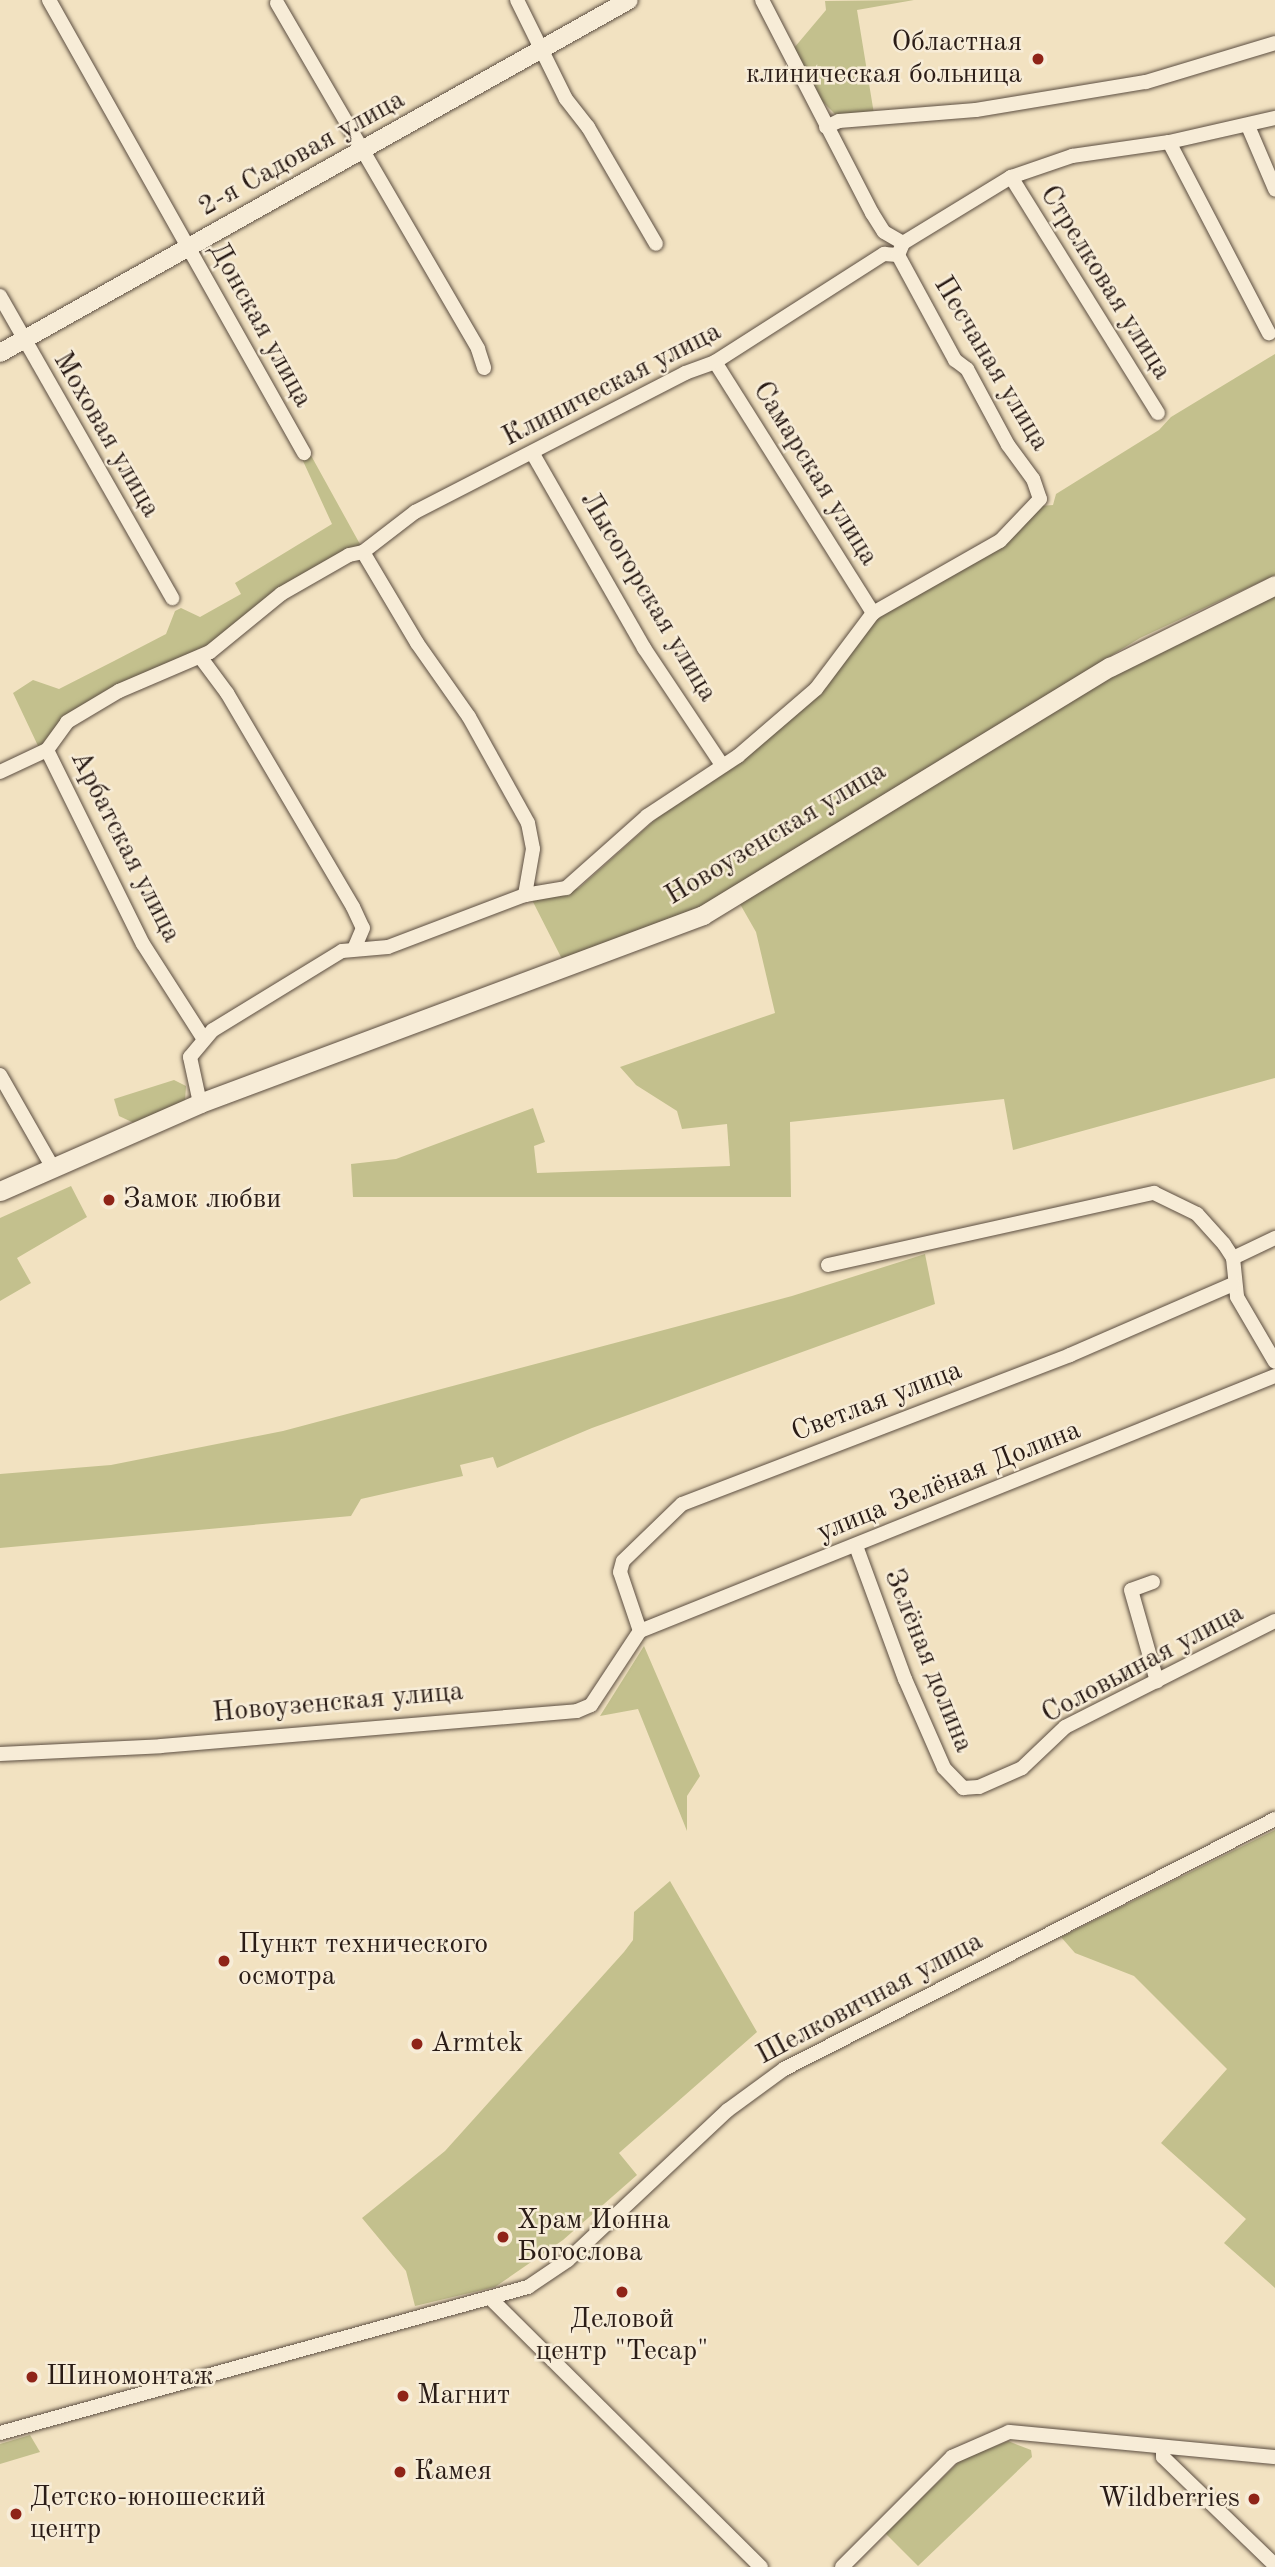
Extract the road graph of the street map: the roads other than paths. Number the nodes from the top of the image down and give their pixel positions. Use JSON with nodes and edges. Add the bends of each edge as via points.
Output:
{"nodes":[{"id":1,"x":49,"y":0,"type":"edge"},
{"id":2,"x":517,"y":0,"type":"edge"},
{"id":3,"x":629,"y":0,"type":"edge"},
{"id":4,"x":762,"y":0,"type":"edge"},
{"id":5,"x":277,"y":3,"type":"dead end"},
{"id":6,"x":1275,"y":43,"type":"edge"},
{"id":7,"x":542,"y":49,"type":"junction"},
{"id":8,"x":1275,"y":118,"type":"edge"},
{"id":9,"x":1248,"y":126,"type":"junction"},
{"id":10,"x":826,"y":127,"type":"junction"},
{"id":11,"x":1169,"y":142,"type":"junction"},
{"id":12,"x":362,"y":152,"type":"junction"},
{"id":13,"x":1011,"y":177,"type":"junction"},
{"id":14,"x":1275,"y":189,"type":"edge"},
{"id":15,"x":884,"y":232,"type":"junction"},
{"id":16,"x":656,"y":244,"type":"dead end"},
{"id":17,"x":189,"y":248,"type":"junction"},
{"id":18,"x":895,"y":251,"type":"junction"},
{"id":19,"x":0,"y":296,"type":"edge"},
{"id":20,"x":1269,"y":333,"type":"dead end"},
{"id":21,"x":23,"y":341,"type":"junction"},
{"id":22,"x":0,"y":353,"type":"edge"},
{"id":23,"x":715,"y":362,"type":"junction"},
{"id":24,"x":484,"y":368,"type":"dead end"},
{"id":25,"x":1158,"y":413,"type":"dead end"},
{"id":26,"x":304,"y":453,"type":"dead end"},
{"id":27,"x":533,"y":454,"type":"junction"},
{"id":28,"x":363,"y":552,"type":"junction"},
{"id":29,"x":1275,"y":585,"type":"edge"},
{"id":30,"x":172,"y":598,"type":"dead end"},
{"id":31,"x":873,"y":613,"type":"junction"},
{"id":32,"x":201,"y":657,"type":"junction"},
{"id":33,"x":47,"y":750,"type":"junction"},
{"id":34,"x":722,"y":765,"type":"junction"},
{"id":35,"x":0,"y":772,"type":"edge"},
{"id":36,"x":525,"y":895,"type":"junction"},
{"id":37,"x":355,"y":947,"type":"junction"},
{"id":38,"x":203,"y":1038,"type":"junction"},
{"id":39,"x":0,"y":1075,"type":"edge"},
{"id":40,"x":200,"y":1103,"type":"junction"},
{"id":41,"x":52,"y":1168,"type":"junction"},
{"id":42,"x":0,"y":1191,"type":"edge"},
{"id":43,"x":1275,"y":1238,"type":"edge"},
{"id":44,"x":1233,"y":1258,"type":"junction"},
{"id":45,"x":828,"y":1265,"type":"dead end"},
{"id":46,"x":1233,"y":1284,"type":"junction"},
{"id":47,"x":1275,"y":1362,"type":"edge"},
{"id":48,"x":1275,"y":1376,"type":"edge"},
{"id":49,"x":856,"y":1546,"type":"junction"},
{"id":50,"x":1153,"y":1582,"type":"dead end"},
{"id":51,"x":1275,"y":1621,"type":"edge"},
{"id":52,"x":640,"y":1631,"type":"junction"},
{"id":53,"x":1157,"y":1681,"type":"junction"},
{"id":54,"x":0,"y":1754,"type":"edge"},
{"id":55,"x":963,"y":1788,"type":"joint"},
{"id":56,"x":1275,"y":1819,"type":"edge"},
{"id":57,"x":492,"y":2300,"type":"junction"},
{"id":58,"x":0,"y":2433,"type":"edge"},
{"id":59,"x":1163,"y":2447,"type":"junction"},
{"id":60,"x":1275,"y":2458,"type":"edge"},
{"id":61,"x":1268,"y":2564,"type":"edge"},
{"id":62,"x":761,"y":2567,"type":"edge"},
{"id":63,"x":842,"y":2567,"type":"edge"}],
"edges":[{"from":1,"to":17,"type":"street","name":"Донская улица"},
{"from":2,"to":7,"type":"street"},
{"from":3,"to":7,"type":"street","name":"2-я Садовая улица"},
{"from":4,"to":10,"type":"street","name":"Песчаная улица"},
{"from":5,"to":12,"type":"street"},
{"from":6,"to":10,"type":"street","via":[[1146,82],[976,110],[839,121]]},
{"from":7,"to":12,"type":"street","name":"2-я Садовая улица"},
{"from":7,"to":16,"type":"street","via":[[566,99],[589,127]]},
{"from":8,"to":9,"type":"street","name":"Клиническая улица"},
{"from":9,"to":11,"type":"street","name":"Клиническая улица"},
{"from":9,"to":14,"type":"street"},
{"from":10,"to":15,"type":"street","name":"Песчаная улица"},
{"from":11,"to":13,"type":"street","name":"Клиническая улица","via":[[1072,156]]},
{"from":11,"to":20,"type":"street"},
{"from":12,"to":17,"type":"street","name":"2-я Садовая улица"},
{"from":12,"to":24,"type":"street","via":[[478,349]]},
{"from":13,"to":18,"type":"street","name":"Клиническая улица"},
{"from":13,"to":25,"type":"street","name":"Стрелковая улица"},
{"from":15,"to":18,"type":"street","name":"Песчаная улица"},
{"from":15,"to":18,"type":"street","name":"Песчаная улица"},
{"from":17,"to":21,"type":"street","name":"2-я Садовая улица"},
{"from":17,"to":26,"type":"street","name":"Донская улица"},
{"from":18,"to":23,"type":"street","name":"Клиническая улица"},
{"from":18,"to":31,"type":"street","name":"Песчаная улица","via":[[956,360],[967,369],[1008,445],[1032,478],[1040,499],[1000,541]]},
{"from":19,"to":21,"type":"street","name":"Моховая улица"},
{"from":21,"to":22,"type":"street","name":"2-я Садовая улица"},
{"from":21,"to":30,"type":"street","name":"Моховая улица"},
{"from":23,"to":27,"type":"street","name":"Клиническая улица","via":[[685,373]]},
{"from":23,"to":31,"type":"street","name":"Самарская улица"},
{"from":27,"to":28,"type":"street","name":"Клиническая улица","via":[[415,512]]},
{"from":27,"to":34,"type":"street","name":"Лысогорская улица","via":[[644,648]]},
{"from":28,"to":32,"type":"street","name":"Клиническая улица","via":[[349,555],[281,594]]},
{"from":28,"to":36,"type":"street","via":[[417,643],[469,717],[528,823],[533,849]]},
{"from":29,"to":40,"type":"main road","name":"Новоузенская улица","via":[[1110,667],[703,915]]},
{"from":31,"to":34,"type":"street","via":[[816,689]]},
{"from":32,"to":33,"type":"street","name":"Клиническая улица","via":[[119,691],[67,722]]},
{"from":32,"to":37,"type":"street","via":[[227,693],[353,907],[363,928]]},
{"from":33,"to":35,"type":"street","name":"Клиническая улица"},
{"from":33,"to":38,"type":"street","name":"Арбатская улица","via":[[144,944]]},
{"from":34,"to":36,"type":"street","via":[[647,816],[566,888]]},
{"from":36,"to":37,"type":"street","via":[[388,947]]},
{"from":37,"to":38,"type":"street"},
{"from":38,"to":40,"type":"street","via":[[190,1057]]},
{"from":39,"to":41,"type":"street"},
{"from":40,"to":41,"type":"main road","name":"Новоузенская улица"},
{"from":41,"to":42,"type":"main road","name":"Новоузенская улица"},
{"from":43,"to":44,"type":"street"},
{"from":44,"to":45,"type":"street","via":[[1197,1214],[1169,1198],[1141,1193]]},
{"from":44,"to":46,"type":"street"},
{"from":46,"to":47,"type":"street"},
{"from":46,"to":52,"type":"street","name":"Светлая улица","via":[[1070,1355],[682,1504],[623,1561],[620,1572]]},
{"from":48,"to":49,"type":"street","name":"улица Зелёная Долина"},
{"from":49,"to":52,"type":"street","name":"улица Зелёная Долина"},
{"from":49,"to":55,"type":"street","name":"Зелёная долина","via":[[916,1705],[951,1780]]},
{"from":50,"to":53,"type":"street","via":[[1131,1590]]},
{"from":51,"to":53,"type":"street","name":"Соловьиная улица"},
{"from":52,"to":54,"type":"street","name":"Новоузенская улица","via":[[591,1705],[577,1711],[161,1746]]},
{"from":53,"to":55,"type":"street","name":"Соловьиная улица","via":[[1065,1727],[1022,1768],[979,1787]]},
{"from":56,"to":57,"type":"street","name":"Шелковичная улица","via":[[784,2069],[728,2110],[550,2274]]},
{"from":57,"to":58,"type":"street","name":"Шелковичная улица","via":[[322,2341]]},
{"from":57,"to":62,"type":"street"},
{"from":59,"to":60,"type":"street"},
{"from":59,"to":61,"type":"street","via":[[1163,2457]]},
{"from":59,"to":63,"type":"street","via":[[1009,2432],[980,2442],[952,2457]]}]}
